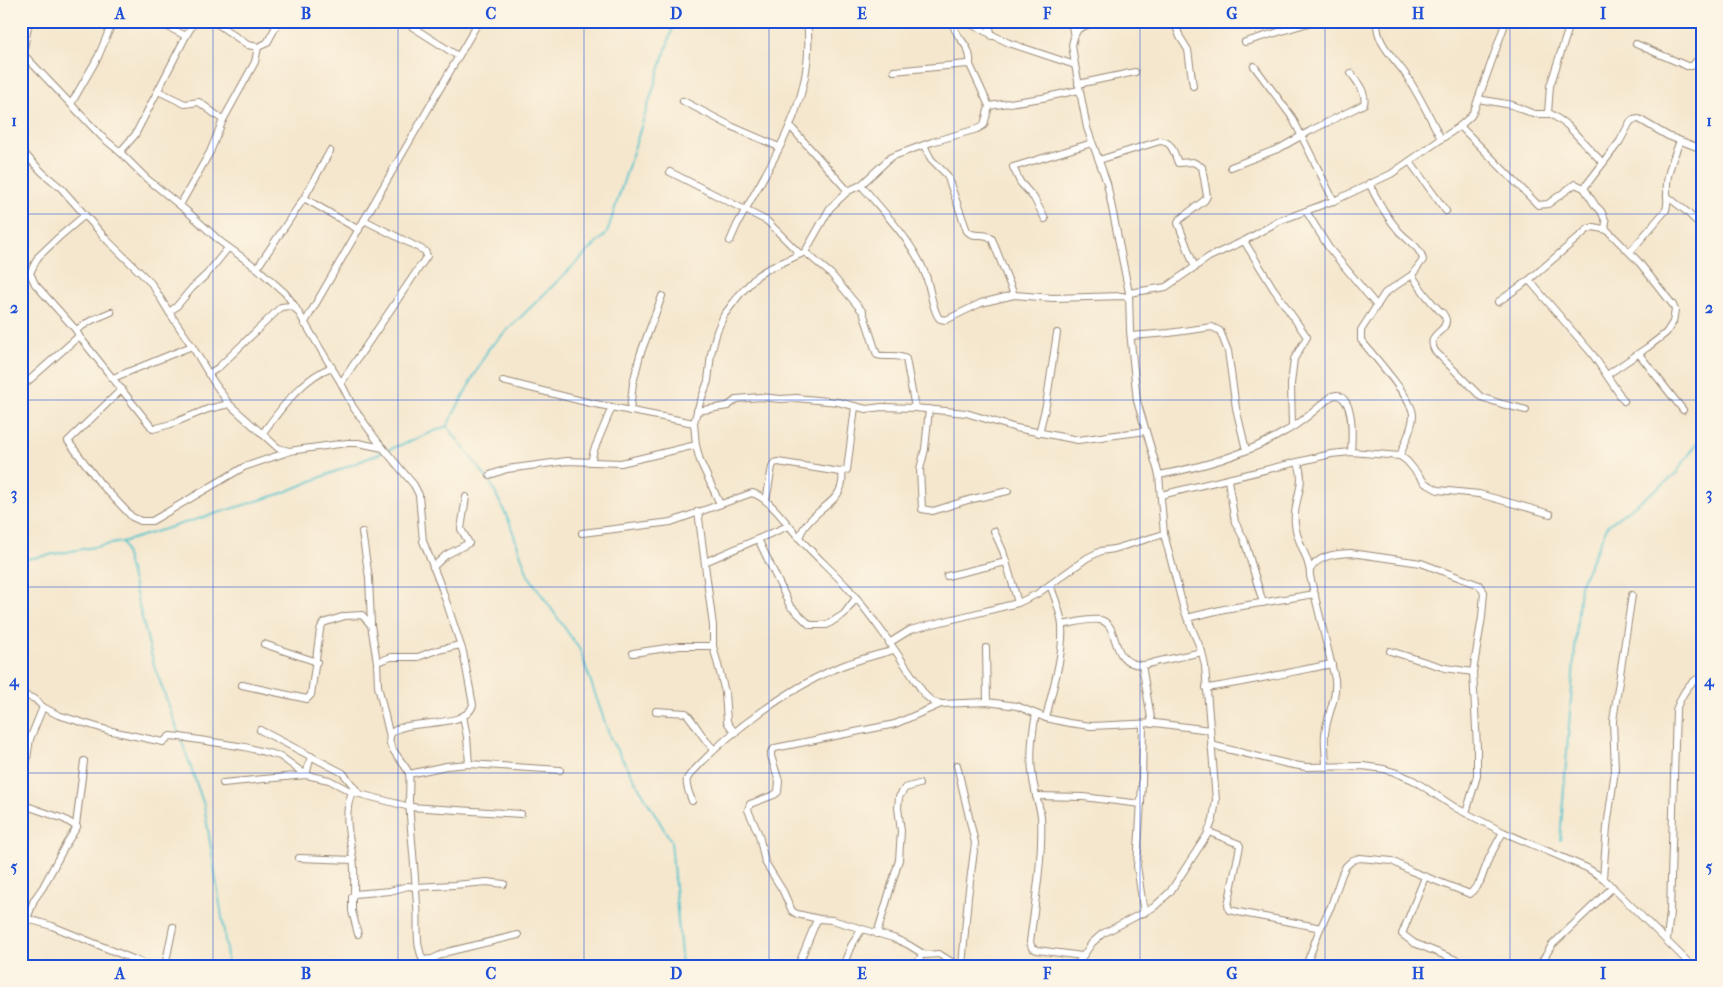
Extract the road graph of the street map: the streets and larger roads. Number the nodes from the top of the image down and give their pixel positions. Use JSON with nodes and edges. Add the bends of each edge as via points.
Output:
{"nodes":[{"id":1,"x":28,"y":21,"type":"edge"},
{"id":2,"x":113,"y":21,"type":"edge"},
{"id":3,"x":153,"y":21,"type":"edge"},
{"id":4,"x":195,"y":21,"type":"edge"},
{"id":5,"x":213,"y":21,"type":"edge"},
{"id":6,"x":278,"y":21,"type":"edge"},
{"id":7,"x":403,"y":21,"type":"edge"},
{"id":8,"x":479,"y":21,"type":"edge"},
{"id":9,"x":807,"y":21,"type":"edge"},
{"id":10,"x":952,"y":21,"type":"edge"},
{"id":11,"x":964,"y":21,"type":"edge"},
{"id":12,"x":988,"y":21,"type":"edge"},
{"id":13,"x":1071,"y":21,"type":"edge"},
{"id":14,"x":1096,"y":21,"type":"edge"},
{"id":15,"x":1174,"y":21,"type":"edge"},
{"id":16,"x":1315,"y":21,"type":"edge"},
{"id":17,"x":1377,"y":21,"type":"edge"},
{"id":18,"x":1506,"y":21,"type":"edge"},
{"id":19,"x":1571,"y":21,"type":"edge"},
{"id":20,"x":186,"y":36,"type":"junction"},
{"id":21,"x":992,"y":36,"type":"junction"},
{"id":22,"x":1074,"y":37,"type":"junction"},
{"id":23,"x":1245,"y":42,"type":"dead end"},
{"id":24,"x":1636,"y":44,"type":"dead end"},
{"id":25,"x":258,"y":47,"type":"junction"},
{"id":26,"x":1702,"y":55,"type":"edge"},
{"id":27,"x":22,"y":56,"type":"edge"},
{"id":28,"x":458,"y":56,"type":"junction"},
{"id":29,"x":970,"y":65,"type":"junction"},
{"id":30,"x":1075,"y":65,"type":"junction"},
{"id":31,"x":1254,"y":66,"type":"dead end"},
{"id":32,"x":894,"y":71,"type":"dead end"},
{"id":33,"x":1136,"y":72,"type":"dead end"},
{"id":34,"x":1351,"y":73,"type":"dead end"},
{"id":35,"x":1193,"y":86,"type":"dead end"},
{"id":36,"x":1079,"y":87,"type":"junction"},
{"id":37,"x":158,"y":91,"type":"junction"},
{"id":38,"x":1478,"y":99,"type":"junction"},
{"id":39,"x":684,"y":101,"type":"dead end"},
{"id":40,"x":72,"y":104,"type":"junction"},
{"id":41,"x":989,"y":106,"type":"junction"},
{"id":42,"x":1548,"y":113,"type":"junction"},
{"id":43,"x":223,"y":120,"type":"junction"},
{"id":44,"x":790,"y":126,"type":"junction"},
{"id":45,"x":1460,"y":126,"type":"junction"},
{"id":46,"x":1302,"y":137,"type":"junction"},
{"id":47,"x":1441,"y":139,"type":"junction"},
{"id":48,"x":1680,"y":141,"type":"junction"},
{"id":49,"x":1092,"y":143,"type":"junction"},
{"id":50,"x":924,"y":144,"type":"junction"},
{"id":51,"x":779,"y":147,"type":"junction"},
{"id":52,"x":1702,"y":149,"type":"edge"},
{"id":53,"x":21,"y":150,"type":"edge"},
{"id":54,"x":330,"y":151,"type":"dead end"},
{"id":55,"x":120,"y":152,"type":"junction"},
{"id":56,"x":1099,"y":160,"type":"junction"},
{"id":57,"x":1410,"y":162,"type":"junction"},
{"id":58,"x":1603,"y":164,"type":"junction"},
{"id":59,"x":1231,"y":167,"type":"dead end"},
{"id":60,"x":670,"y":172,"type":"dead end"},
{"id":61,"x":1369,"y":183,"type":"junction"},
{"id":62,"x":861,"y":185,"type":"junction"},
{"id":63,"x":1584,"y":188,"type":"junction"},
{"id":64,"x":848,"y":192,"type":"junction"},
{"id":65,"x":1667,"y":196,"type":"junction"},
{"id":66,"x":304,"y":198,"type":"junction"},
{"id":67,"x":1334,"y":201,"type":"junction"},
{"id":68,"x":180,"y":205,"type":"junction"},
{"id":69,"x":745,"y":210,"type":"junction"},
{"id":70,"x":1306,"y":211,"type":"junction"},
{"id":71,"x":1446,"y":211,"type":"dead end"},
{"id":72,"x":85,"y":215,"type":"junction"},
{"id":73,"x":1046,"y":219,"type":"dead end"},
{"id":74,"x":364,"y":220,"type":"junction"},
{"id":75,"x":1702,"y":227,"type":"edge"},
{"id":76,"x":1605,"y":229,"type":"junction"},
{"id":77,"x":359,"y":230,"type":"junction"},
{"id":78,"x":730,"y":241,"type":"dead end"},
{"id":79,"x":1244,"y":241,"type":"junction"},
{"id":80,"x":228,"y":248,"type":"junction"},
{"id":81,"x":1630,"y":252,"type":"junction"},
{"id":82,"x":802,"y":253,"type":"junction"},
{"id":83,"x":257,"y":268,"type":"junction"},
{"id":84,"x":1195,"y":268,"type":"junction"},
{"id":85,"x":1412,"y":275,"type":"junction"},
{"id":86,"x":1529,"y":280,"type":"junction"},
{"id":87,"x":1014,"y":295,"type":"junction"},
{"id":88,"x":662,"y":296,"type":"dead end"},
{"id":89,"x":1129,"y":296,"type":"junction"},
{"id":90,"x":1498,"y":302,"type":"dead end"},
{"id":91,"x":1377,"y":306,"type":"junction"},
{"id":92,"x":296,"y":308,"type":"junction"},
{"id":93,"x":111,"y":312,"type":"dead end"},
{"id":94,"x":168,"y":312,"type":"junction"},
{"id":95,"x":304,"y":324,"type":"junction"},
{"id":96,"x":77,"y":333,"type":"junction"},
{"id":97,"x":1057,"y":333,"type":"dead end"},
{"id":98,"x":1131,"y":336,"type":"junction"},
{"id":99,"x":192,"y":346,"type":"junction"},
{"id":100,"x":1639,"y":354,"type":"junction"},
{"id":101,"x":332,"y":367,"type":"junction"},
{"id":102,"x":208,"y":374,"type":"junction"},
{"id":103,"x":1607,"y":375,"type":"junction"},
{"id":104,"x":113,"y":378,"type":"junction"},
{"id":105,"x":503,"y":380,"type":"dead end"},
{"id":106,"x":341,"y":382,"type":"junction"},
{"id":107,"x":25,"y":384,"type":"dead end"},
{"id":108,"x":122,"y":389,"type":"junction"},
{"id":109,"x":1624,"y":401,"type":"dead end"},
{"id":110,"x":229,"y":404,"type":"junction"},
{"id":111,"x":612,"y":407,"type":"junction"},
{"id":112,"x":855,"y":407,"type":"junction"},
{"id":113,"x":914,"y":408,"type":"junction"},
{"id":114,"x":929,"y":409,"type":"junction"},
{"id":115,"x":1526,"y":410,"type":"dead end"},
{"id":116,"x":1683,"y":410,"type":"dead end"},
{"id":117,"x":630,"y":411,"type":"junction"},
{"id":118,"x":696,"y":411,"type":"junction"},
{"id":119,"x":694,"y":423,"type":"junction"},
{"id":120,"x":1292,"y":427,"type":"junction"},
{"id":121,"x":1146,"y":431,"type":"junction"},
{"id":122,"x":1039,"y":433,"type":"junction"},
{"id":123,"x":262,"y":434,"type":"junction"},
{"id":124,"x":696,"y":445,"type":"junction"},
{"id":125,"x":383,"y":448,"type":"junction"},
{"id":126,"x":1246,"y":450,"type":"junction"},
{"id":127,"x":289,"y":451,"type":"junction"},
{"id":128,"x":1351,"y":452,"type":"junction"},
{"id":129,"x":1400,"y":456,"type":"junction"},
{"id":130,"x":591,"y":462,"type":"junction"},
{"id":131,"x":1298,"y":463,"type":"junction"},
{"id":132,"x":842,"y":472,"type":"junction"},
{"id":133,"x":490,"y":475,"type":"dead end"},
{"id":134,"x":1159,"y":475,"type":"junction"},
{"id":135,"x":1228,"y":480,"type":"junction"},
{"id":136,"x":1008,"y":491,"type":"dead end"},
{"id":137,"x":1161,"y":495,"type":"junction"},
{"id":138,"x":466,"y":497,"type":"dead end"},
{"id":139,"x":766,"y":501,"type":"junction"},
{"id":140,"x":720,"y":504,"type":"junction"},
{"id":141,"x":698,"y":511,"type":"junction"},
{"id":142,"x":1550,"y":514,"type":"dead end"},
{"id":143,"x":788,"y":526,"type":"junction"},
{"id":144,"x":994,"y":531,"type":"dead end"},
{"id":145,"x":362,"y":532,"type":"dead end"},
{"id":146,"x":582,"y":533,"type":"dead end"},
{"id":147,"x":1164,"y":534,"type":"junction"},
{"id":148,"x":799,"y":538,"type":"junction"},
{"id":149,"x":758,"y":539,"type":"junction"},
{"id":150,"x":1702,"y":552,"type":"edge"},
{"id":151,"x":1702,"y":557,"type":"edge"},
{"id":152,"x":705,"y":562,"type":"junction"},
{"id":153,"x":1006,"y":562,"type":"junction"},
{"id":154,"x":433,"y":567,"type":"junction"},
{"id":155,"x":1310,"y":570,"type":"junction"},
{"id":156,"x":946,"y":576,"type":"dead end"},
{"id":157,"x":1050,"y":585,"type":"junction"},
{"id":158,"x":1315,"y":594,"type":"junction"},
{"id":159,"x":1632,"y":595,"type":"dead end"},
{"id":160,"x":856,"y":598,"type":"junction"},
{"id":161,"x":1018,"y":602,"type":"junction"},
{"id":162,"x":1263,"y":603,"type":"junction"},
{"id":163,"x":1187,"y":618,"type":"junction"},
{"id":164,"x":371,"y":625,"type":"junction"},
{"id":165,"x":1062,"y":625,"type":"junction"},
{"id":166,"x":889,"y":643,"type":"junction"},
{"id":167,"x":264,"y":644,"type":"dead end"},
{"id":168,"x":460,"y":645,"type":"junction"},
{"id":169,"x":713,"y":646,"type":"junction"},
{"id":170,"x":986,"y":648,"type":"dead end"},
{"id":171,"x":894,"y":650,"type":"junction"},
{"id":172,"x":1202,"y":652,"type":"junction"},
{"id":173,"x":1390,"y":652,"type":"dead end"},
{"id":174,"x":633,"y":653,"type":"dead end"},
{"id":175,"x":317,"y":662,"type":"junction"},
{"id":176,"x":377,"y":662,"type":"junction"},
{"id":177,"x":1332,"y":664,"type":"junction"},
{"id":178,"x":1142,"y":665,"type":"junction"},
{"id":179,"x":1473,"y":672,"type":"junction"},
{"id":180,"x":1702,"y":678,"type":"edge"},
{"id":181,"x":242,"y":685,"type":"dead end"},
{"id":182,"x":1206,"y":688,"type":"junction"},
{"id":183,"x":21,"y":694,"type":"edge"},
{"id":184,"x":988,"y":702,"type":"junction"},
{"id":185,"x":941,"y":704,"type":"junction"},
{"id":186,"x":43,"y":707,"type":"junction"},
{"id":187,"x":656,"y":711,"type":"dead end"},
{"id":188,"x":1036,"y":714,"type":"junction"},
{"id":189,"x":463,"y":716,"type":"junction"},
{"id":190,"x":1046,"y":718,"type":"junction"},
{"id":191,"x":1143,"y":724,"type":"junction"},
{"id":192,"x":1152,"y":724,"type":"junction"},
{"id":193,"x":260,"y":730,"type":"dead end"},
{"id":194,"x":1210,"y":730,"type":"junction"},
{"id":195,"x":734,"y":733,"type":"junction"},
{"id":196,"x":390,"y":737,"type":"junction"},
{"id":197,"x":1211,"y":745,"type":"junction"},
{"id":198,"x":714,"y":750,"type":"junction"},
{"id":199,"x":311,"y":756,"type":"junction"},
{"id":200,"x":84,"y":761,"type":"dead end"},
{"id":201,"x":469,"y":764,"type":"junction"},
{"id":202,"x":957,"y":765,"type":"dead end"},
{"id":203,"x":1326,"y":767,"type":"junction"},
{"id":204,"x":560,"y":770,"type":"dead end"},
{"id":205,"x":409,"y":774,"type":"junction"},
{"id":206,"x":306,"y":775,"type":"junction"},
{"id":207,"x":223,"y":783,"type":"dead end"},
{"id":208,"x":919,"y":784,"type":"dead end"},
{"id":209,"x":21,"y":786,"type":"edge"},
{"id":210,"x":355,"y":792,"type":"junction"},
{"id":211,"x":1036,"y":796,"type":"junction"},
{"id":212,"x":692,"y":802,"type":"dead end"},
{"id":213,"x":21,"y":804,"type":"edge"},
{"id":214,"x":1141,"y":804,"type":"junction"},
{"id":215,"x":410,"y":808,"type":"junction"},
{"id":216,"x":1466,"y":813,"type":"junction"},
{"id":217,"x":521,"y":814,"type":"dead end"},
{"id":218,"x":76,"y":826,"type":"junction"},
{"id":219,"x":1209,"y":832,"type":"junction"},
{"id":220,"x":1503,"y":832,"type":"junction"},
{"id":221,"x":299,"y":858,"type":"dead end"},
{"id":222,"x":354,"y":860,"type":"junction"},
{"id":223,"x":1425,"y":876,"type":"junction"},
{"id":224,"x":1603,"y":878,"type":"junction"},
{"id":225,"x":504,"y":884,"type":"dead end"},
{"id":226,"x":416,"y":887,"type":"junction"},
{"id":227,"x":1613,"y":887,"type":"junction"},
{"id":228,"x":354,"y":894,"type":"junction"},
{"id":229,"x":1144,"y":913,"type":"junction"},
{"id":230,"x":24,"y":918,"type":"edge"},
{"id":231,"x":819,"y":919,"type":"junction"},
{"id":232,"x":172,"y":927,"type":"dead end"},
{"id":233,"x":1320,"y":928,"type":"junction"},
{"id":234,"x":862,"y":929,"type":"junction"},
{"id":235,"x":358,"y":934,"type":"dead end"},
{"id":236,"x":877,"y":934,"type":"junction"},
{"id":237,"x":518,"y":935,"type":"dead end"},
{"id":238,"x":1667,"y":940,"type":"junction"},
{"id":239,"x":922,"y":953,"type":"junction"},
{"id":240,"x":1082,"y":956,"type":"junction"},
{"id":241,"x":424,"y":963,"type":"edge"},
{"id":242,"x":150,"y":966,"type":"edge"},
{"id":243,"x":165,"y":966,"type":"edge"},
{"id":244,"x":798,"y":966,"type":"edge"},
{"id":245,"x":843,"y":966,"type":"edge"},
{"id":246,"x":917,"y":966,"type":"edge"},
{"id":247,"x":958,"y":966,"type":"edge"},
{"id":248,"x":962,"y":966,"type":"edge"},
{"id":249,"x":1076,"y":966,"type":"edge"},
{"id":250,"x":1306,"y":966,"type":"edge"},
{"id":251,"x":1471,"y":966,"type":"edge"},
{"id":252,"x":1539,"y":966,"type":"edge"},
{"id":253,"x":1692,"y":966,"type":"edge"}],
"edges":[{"from":1,"to":27,"type":"street"},
{"from":2,"to":40,"type":"street"},
{"from":3,"to":20,"type":"street"},
{"from":4,"to":20,"type":"street"},
{"from":5,"to":25,"type":"street"},
{"from":6,"to":25,"type":"street","via":[[267,43]]},
{"from":7,"to":28,"type":"street"},
{"from":8,"to":28,"type":"street"},
{"from":9,"to":44,"type":"street","via":[[809,46],[805,79]]},
{"from":10,"to":29,"type":"street","via":[[953,30],[971,54]]},
{"from":11,"to":21,"type":"street"},
{"from":12,"to":21,"type":"street"},
{"from":13,"to":22,"type":"street"},
{"from":14,"to":22,"type":"street","via":[[1078,29]]},
{"from":15,"to":35,"type":"street","via":[[1188,50]]},
{"from":16,"to":23,"type":"street"},
{"from":17,"to":47,"type":"street","via":[[1386,50],[1404,72]]},
{"from":18,"to":38,"type":"street"},
{"from":19,"to":42,"type":"street","via":[[1550,86]]},
{"from":20,"to":37,"type":"street"},
{"from":21,"to":30,"type":"street"},
{"from":22,"to":30,"type":"street"},
{"from":24,"to":26,"type":"street","via":[[1687,66],[1692,66]]},
{"from":25,"to":43,"type":"street","via":[[255,62]]},
{"from":27,"to":40,"type":"street"},
{"from":28,"to":74,"type":"street"},
{"from":29,"to":32,"type":"street"},
{"from":29,"to":41,"type":"street"},
{"from":30,"to":36,"type":"street"},
{"from":31,"to":46,"type":"street","via":[[1292,117]]},
{"from":33,"to":36,"type":"street"},
{"from":34,"to":46,"type":"street","via":[[1364,93],[1364,104]]},
{"from":36,"to":41,"type":"street"},
{"from":36,"to":49,"type":"street"},
{"from":37,"to":43,"type":"street","via":[[185,104],[199,102]]},
{"from":37,"to":55,"type":"street","via":[[135,135]]},
{"from":38,"to":42,"type":"street","via":[[1512,105],[1534,114]]},
{"from":38,"to":45,"type":"street","via":[[1471,116]]},
{"from":39,"to":51,"type":"street"},
{"from":40,"to":55,"type":"street"},
{"from":41,"to":50,"type":"street","via":[[984,125]]},
{"from":42,"to":58,"type":"street","via":[[1567,125]]},
{"from":43,"to":68,"type":"street","via":[[210,152]]},
{"from":44,"to":51,"type":"street"},
{"from":44,"to":64,"type":"street"},
{"from":45,"to":47,"type":"street"},
{"from":45,"to":63,"type":"street","via":[[1538,205],[1548,204],[1575,184]]},
{"from":46,"to":59,"type":"street"},
{"from":46,"to":67,"type":"street"},
{"from":47,"to":57,"type":"street"},
{"from":48,"to":52,"type":"street"},
{"from":48,"to":58,"type":"street","via":[[1635,118]]},
{"from":48,"to":65,"type":"street","via":[[1669,170]]},
{"from":49,"to":56,"type":"street"},
{"from":49,"to":73,"type":"street","via":[[1013,167]]},
{"from":50,"to":62,"type":"street","via":[[891,157]]},
{"from":50,"to":87,"type":"street","via":[[931,159],[947,174],[967,231],[992,239]]},
{"from":51,"to":69,"type":"street"},
{"from":53,"to":72,"type":"street"},
{"from":54,"to":66,"type":"street"},
{"from":55,"to":68,"type":"street"},
{"from":56,"to":84,"type":"street","via":[[1165,141],[1178,163],[1193,162],[1202,167],[1207,196],[1178,223]]},
{"from":56,"to":89,"type":"street","via":[[1107,184]]},
{"from":57,"to":61,"type":"street"},
{"from":57,"to":71,"type":"street"},
{"from":58,"to":63,"type":"street"},
{"from":60,"to":69,"type":"street"},
{"from":61,"to":67,"type":"street"},
{"from":61,"to":85,"type":"street","via":[[1398,231],[1422,256],[1421,264]]},
{"from":62,"to":64,"type":"street"},
{"from":62,"to":87,"type":"street","via":[[905,238],[918,260],[940,319],[946,320],[981,304]]},
{"from":63,"to":76,"type":"street","via":[[1604,216]]},
{"from":64,"to":82,"type":"street","via":[[830,208]]},
{"from":65,"to":75,"type":"street"},
{"from":65,"to":81,"type":"street","via":[[1666,210]]},
{"from":66,"to":77,"type":"street"},
{"from":66,"to":83,"type":"street"},
{"from":67,"to":70,"type":"street"},
{"from":68,"to":80,"type":"street"},
{"from":69,"to":78,"type":"street"},
{"from":69,"to":82,"type":"street","via":[[767,221]]},
{"from":70,"to":79,"type":"street","via":[[1279,221]]},
{"from":70,"to":91,"type":"street","via":[[1329,248]]},
{"from":72,"to":94,"type":"street","via":[[151,283]]},
{"from":72,"to":96,"type":"street","via":[[38,257],[30,273],[35,284]]},
{"from":74,"to":77,"type":"street"},
{"from":74,"to":106,"type":"street","via":[[425,251],[427,256]]},
{"from":76,"to":81,"type":"street"},
{"from":76,"to":86,"type":"street","via":[[1588,229]]},
{"from":77,"to":95,"type":"street"},
{"from":79,"to":84,"type":"street"},
{"from":79,"to":120,"type":"street","via":[[1307,337],[1294,359]]},
{"from":80,"to":83,"type":"street"},
{"from":80,"to":94,"type":"street"},
{"from":81,"to":100,"type":"street","via":[[1675,310],[1674,322],[1666,333]]},
{"from":82,"to":113,"type":"street","via":[[831,274],[862,312],[876,354],[906,359]]},
{"from":82,"to":118,"type":"street","via":[[758,275],[724,315],[711,354],[705,393]]},
{"from":83,"to":92,"type":"street","via":[[285,293]]},
{"from":84,"to":89,"type":"street","via":[[1166,287]]},
{"from":85,"to":91,"type":"street","via":[[1390,289]]},
{"from":85,"to":115,"type":"street","via":[[1446,319],[1433,340],[1435,351],[1481,397]]},
{"from":86,"to":90,"type":"street"},
{"from":86,"to":103,"type":"street"},
{"from":87,"to":89,"type":"street","via":[[1053,298]]},
{"from":88,"to":117,"type":"street","via":[[632,383]]},
{"from":89,"to":98,"type":"street"},
{"from":91,"to":129,"type":"street","via":[[1361,330],[1360,340],[1396,383],[1412,409],[1413,419]]},
{"from":92,"to":95,"type":"street"},
{"from":92,"to":102,"type":"street","via":[[281,307]]},
{"from":93,"to":96,"type":"street","via":[[92,320]]},
{"from":94,"to":99,"type":"street"},
{"from":95,"to":101,"type":"street"},
{"from":96,"to":104,"type":"street"},
{"from":96,"to":107,"type":"street"},
{"from":97,"to":122,"type":"street"},
{"from":98,"to":121,"type":"street","via":[[1138,401]]},
{"from":98,"to":126,"type":"street","via":[[1212,327],[1220,331],[1228,351]]},
{"from":99,"to":102,"type":"street"},
{"from":99,"to":104,"type":"street"},
{"from":100,"to":103,"type":"street"},
{"from":100,"to":116,"type":"street"},
{"from":101,"to":106,"type":"street"},
{"from":101,"to":123,"type":"street","via":[[315,374],[282,407]]},
{"from":102,"to":110,"type":"street"},
{"from":103,"to":109,"type":"street"},
{"from":104,"to":108,"type":"street"},
{"from":105,"to":111,"type":"street"},
{"from":106,"to":125,"type":"street","via":[[352,406]]},
{"from":108,"to":110,"type":"street","via":[[153,429],[208,408]]},
{"from":108,"to":127,"type":"street","via":[[68,441],[100,482],[132,517],[141,522],[152,521],[244,467]]},
{"from":110,"to":123,"type":"street"},
{"from":111,"to":117,"type":"street"},
{"from":111,"to":130,"type":"street"},
{"from":112,"to":113,"type":"street"},
{"from":112,"to":118,"type":"street","via":[[804,398],[760,397]]},
{"from":112,"to":132,"type":"street","via":[[848,467]]},
{"from":113,"to":114,"type":"street"},
{"from":114,"to":122,"type":"street","via":[[966,413]]},
{"from":114,"to":136,"type":"street","via":[[920,469],[922,509],[933,511]]},
{"from":117,"to":119,"type":"street"},
{"from":118,"to":119,"type":"street"},
{"from":119,"to":124,"type":"street"},
{"from":120,"to":126,"type":"street"},
{"from":120,"to":128,"type":"street","via":[[1332,396],[1341,396],[1350,410]]},
{"from":121,"to":122,"type":"street","via":[[1085,440]]},
{"from":121,"to":134,"type":"street"},
{"from":123,"to":127,"type":"street","via":[[278,448]]},
{"from":124,"to":130,"type":"street","via":[[621,463]]},
{"from":124,"to":140,"type":"street"},
{"from":125,"to":127,"type":"street","via":[[347,443]]},
{"from":125,"to":154,"type":"street","via":[[419,495],[423,541]]},
{"from":126,"to":134,"type":"street","via":[[1200,466]]},
{"from":128,"to":129,"type":"street"},
{"from":128,"to":131,"type":"street"},
{"from":129,"to":142,"type":"street","via":[[1426,483],[1438,490],[1479,494]]},
{"from":130,"to":133,"type":"street","via":[[567,460],[534,464]]},
{"from":131,"to":135,"type":"street"},
{"from":131,"to":155,"type":"street","via":[[1302,479],[1294,516],[1296,535]]},
{"from":132,"to":139,"type":"street","via":[[776,462],[772,467]]},
{"from":132,"to":148,"type":"street","via":[[841,491],[806,525]]},
{"from":134,"to":137,"type":"street"},
{"from":135,"to":137,"type":"street"},
{"from":135,"to":162,"type":"street","via":[[1235,522],[1244,539]]},
{"from":137,"to":147,"type":"street"},
{"from":138,"to":154,"type":"street","via":[[461,529],[469,543],[446,555]]},
{"from":139,"to":140,"type":"street","via":[[752,493]]},
{"from":139,"to":143,"type":"street"},
{"from":140,"to":141,"type":"street"},
{"from":141,"to":146,"type":"street","via":[[671,522]]},
{"from":141,"to":152,"type":"street"},
{"from":143,"to":148,"type":"street"},
{"from":143,"to":149,"type":"street"},
{"from":144,"to":153,"type":"street"},
{"from":145,"to":164,"type":"street","via":[[369,578]]},
{"from":147,"to":157,"type":"street","via":[[1101,551]]},
{"from":147,"to":163,"type":"street"},
{"from":148,"to":160,"type":"street"},
{"from":149,"to":152,"type":"street"},
{"from":149,"to":160,"type":"street","via":[[790,606],[810,625],[826,625],[844,614]]},
{"from":150,"to":151,"type":"street"},
{"from":152,"to":169,"type":"street"},
{"from":153,"to":156,"type":"street"},
{"from":153,"to":161,"type":"street"},
{"from":154,"to":168,"type":"street"},
{"from":155,"to":158,"type":"street"},
{"from":155,"to":179,"type":"street","via":[[1324,558],[1351,553],[1428,565],[1479,584],[1484,592]]},
{"from":157,"to":161,"type":"street"},
{"from":157,"to":165,"type":"street"},
{"from":158,"to":162,"type":"street"},
{"from":158,"to":177,"type":"street"},
{"from":159,"to":224,"type":"street","via":[[1613,721],[1614,770]]},
{"from":160,"to":166,"type":"street"},
{"from":161,"to":166,"type":"street","via":[[910,630]]},
{"from":162,"to":163,"type":"street"},
{"from":163,"to":172,"type":"street"},
{"from":164,"to":175,"type":"street","via":[[362,615],[323,623]]},
{"from":164,"to":176,"type":"street"},
{"from":165,"to":178,"type":"street","via":[[1096,620],[1107,622],[1120,653],[1130,662]]},
{"from":165,"to":190,"type":"street","via":[[1060,654]]},
{"from":166,"to":171,"type":"street"},
{"from":167,"to":175,"type":"street"},
{"from":168,"to":176,"type":"street","via":[[418,657],[391,657]]},
{"from":168,"to":189,"type":"street","via":[[473,705],[471,711]]},
{"from":169,"to":174,"type":"street","via":[[680,646]]},
{"from":169,"to":195,"type":"street","via":[[725,692],[727,722]]},
{"from":170,"to":184,"type":"street"},
{"from":171,"to":185,"type":"street","via":[[925,695]]},
{"from":171,"to":195,"type":"street","via":[[835,668],[811,680]]},
{"from":172,"to":178,"type":"street"},
{"from":172,"to":182,"type":"street"},
{"from":173,"to":179,"type":"street","via":[[1445,668]]},
{"from":175,"to":181,"type":"street","via":[[308,699]]},
{"from":176,"to":196,"type":"street","via":[[378,686]]},
{"from":177,"to":182,"type":"street","via":[[1246,683]]},
{"from":177,"to":203,"type":"street","via":[[1336,692],[1325,735]]},
{"from":178,"to":192,"type":"street"},
{"from":179,"to":216,"type":"street","via":[[1477,776]]},
{"from":180,"to":238,"type":"street","via":[[1692,682],[1676,710]]},
{"from":182,"to":194,"type":"street"},
{"from":183,"to":186,"type":"street","via":[[35,699]]},
{"from":184,"to":185,"type":"street"},
{"from":184,"to":188,"type":"street","via":[[1017,706]]},
{"from":185,"to":231,"type":"street","via":[[895,724],[806,741],[775,748],[771,752],[779,781],[778,792],[750,804],[748,810],[759,834],[765,862],[790,908],[797,914]]},
{"from":186,"to":206,"type":"street","via":[[107,730],[159,742],[170,736],[245,747],[280,756]]},
{"from":186,"to":209,"type":"street","via":[[30,739]]},
{"from":187,"to":198,"type":"street","via":[[686,713]]},
{"from":188,"to":190,"type":"street"},
{"from":188,"to":211,"type":"street","via":[[1031,745]]},
{"from":189,"to":196,"type":"street","via":[[401,728],[392,732]]},
{"from":189,"to":201,"type":"street"},
{"from":190,"to":191,"type":"street","via":[[1092,726]]},
{"from":191,"to":192,"type":"street"},
{"from":191,"to":214,"type":"street"},
{"from":192,"to":194,"type":"street"},
{"from":193,"to":199,"type":"street"},
{"from":194,"to":197,"type":"street"},
{"from":195,"to":198,"type":"street"},
{"from":196,"to":205,"type":"street","via":[[396,755]]},
{"from":197,"to":203,"type":"street","via":[[1288,764]]},
{"from":197,"to":219,"type":"street","via":[[1216,800]]},
{"from":198,"to":212,"type":"street","via":[[688,778]]},
{"from":199,"to":206,"type":"street"},
{"from":199,"to":210,"type":"street","via":[[343,772]]},
{"from":200,"to":218,"type":"street"},
{"from":201,"to":204,"type":"street"},
{"from":201,"to":205,"type":"street"},
{"from":202,"to":248,"type":"street","via":[[975,843]]},
{"from":203,"to":216,"type":"street","via":[[1363,766],[1394,772]]},
{"from":205,"to":215,"type":"street"},
{"from":206,"to":207,"type":"street"},
{"from":206,"to":210,"type":"street","via":[[329,780]]},
{"from":208,"to":236,"type":"street","via":[[905,788],[899,797],[899,860]]},
{"from":210,"to":215,"type":"street"},
{"from":210,"to":222,"type":"street","via":[[348,804],[348,833]]},
{"from":211,"to":214,"type":"street","via":[[1083,796]]},
{"from":211,"to":240,"type":"street","via":[[1041,815],[1030,942],[1037,950]]},
{"from":213,"to":218,"type":"street"},
{"from":214,"to":229,"type":"street","via":[[1137,866]]},
{"from":215,"to":217,"type":"street"},
{"from":215,"to":226,"type":"street"},
{"from":216,"to":220,"type":"street"},
{"from":218,"to":230,"type":"street"},
{"from":219,"to":229,"type":"street","via":[[1170,892]]},
{"from":219,"to":233,"type":"street","via":[[1240,846],[1229,910]]},
{"from":220,"to":223,"type":"street","via":[[1471,894]]},
{"from":220,"to":224,"type":"street"},
{"from":221,"to":222,"type":"street"},
{"from":222,"to":228,"type":"street"},
{"from":223,"to":233,"type":"street","via":[[1392,861],[1353,860],[1346,866]]},
{"from":223,"to":251,"type":"street","via":[[1403,937]]},
{"from":224,"to":227,"type":"street"},
{"from":225,"to":226,"type":"street","via":[[487,882]]},
{"from":226,"to":228,"type":"street"},
{"from":226,"to":241,"type":"street","via":[[418,942]]},
{"from":227,"to":238,"type":"street"},
{"from":227,"to":252,"type":"street","via":[[1552,946]]},
{"from":228,"to":235,"type":"street","via":[[352,911]]},
{"from":229,"to":240,"type":"street","via":[[1102,934]]},
{"from":230,"to":242,"type":"street"},
{"from":231,"to":234,"type":"street"},
{"from":231,"to":244,"type":"street"},
{"from":232,"to":243,"type":"street"},
{"from":233,"to":250,"type":"street"},
{"from":234,"to":236,"type":"street"},
{"from":234,"to":245,"type":"street"},
{"from":236,"to":239,"type":"street"},
{"from":237,"to":241,"type":"street","via":[[447,952]]},
{"from":238,"to":253,"type":"street"},
{"from":239,"to":246,"type":"street"},
{"from":239,"to":247,"type":"street","via":[[939,954]]},
{"from":240,"to":249,"type":"street"}]}
